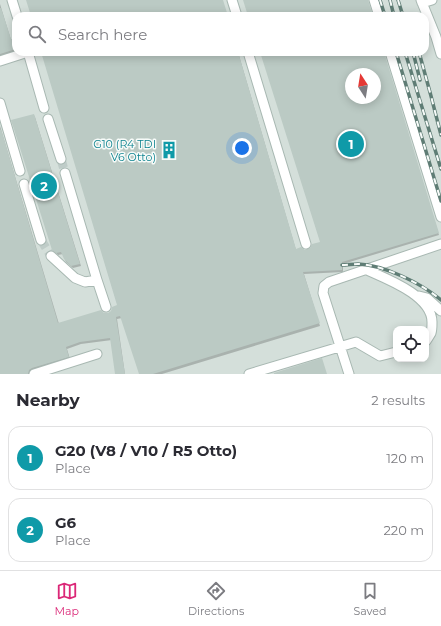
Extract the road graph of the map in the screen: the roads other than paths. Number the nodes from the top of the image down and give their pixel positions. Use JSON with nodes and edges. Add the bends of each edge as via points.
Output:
{"nodes":[{"id":1,"x":12,"y":0,"type":"edge"},
{"id":2,"x":232,"y":0,"type":"edge"},
{"id":3,"x":374,"y":0,"type":"edge"},
{"id":4,"x":432,"y":0,"type":"edge"},
{"id":5,"x":421,"y":2,"type":"edge"},
{"id":6,"x":16,"y":12,"type":"edge"},
{"id":7,"x":236,"y":12,"type":"edge"},
{"id":8,"x":378,"y":12,"type":"edge"},
{"id":9,"x":425,"y":12,"type":"edge"},
{"id":10,"x":429,"y":21,"type":"edge"},
{"id":11,"x":441,"y":54,"type":"edge"},
{"id":12,"x":16,"y":56,"type":"edge"},
{"id":13,"x":29,"y":56,"type":"edge"},
{"id":14,"x":249,"y":56,"type":"edge"},
{"id":15,"x":391,"y":56,"type":"edge"},
{"id":16,"x":0,"y":61,"type":"edge"},
{"id":17,"x":0,"y":103,"type":"edge"},
{"id":18,"x":44,"y":108,"type":"dead end"},
{"id":19,"x":48,"y":119,"type":"dead end"},
{"id":20,"x":61,"y":159,"type":"tunnel mouth"},
{"id":21,"x":20,"y":171,"type":"dead end"},
{"id":22,"x":65,"y":173,"type":"tunnel mouth"},
{"id":23,"x":24,"y":184,"type":"dead end"},
{"id":24,"x":441,"y":217,"type":"edge"},
{"id":25,"x":41,"y":240,"type":"tunnel mouth"},
{"id":26,"x":306,"y":244,"type":"dead end"},
{"id":27,"x":441,"y":244,"type":"edge"},
{"id":28,"x":51,"y":256,"type":"tunnel mouth"},
{"id":29,"x":367,"y":270,"type":"junction"},
{"id":30,"x":97,"y":280,"type":"junction"},
{"id":31,"x":416,"y":296,"type":"junction"},
{"id":32,"x":106,"y":307,"type":"dead end"},
{"id":33,"x":441,"y":310,"type":"edge"},
{"id":34,"x":429,"y":336,"type":"edge"},
{"id":35,"x":340,"y":346,"type":"junction"},
{"id":36,"x":393,"y":353,"type":"edge"},
{"id":37,"x":97,"y":354,"type":"dead end"},
{"id":38,"x":34,"y":374,"type":"edge"},
{"id":39,"x":249,"y":374,"type":"edge"},
{"id":40,"x":349,"y":374,"type":"edge"}],
"edges":[{"from":1,"to":6,"type":"lane"},
{"from":2,"to":7,"type":"lane"},
{"from":3,"to":8,"type":"lane"},
{"from":4,"to":5,"type":"lane"},
{"from":5,"to":9,"type":"lane"},
{"from":10,"to":11,"type":"lane"},
{"from":12,"to":16,"type":"lane"},
{"from":13,"to":18,"type":"lane"},
{"from":14,"to":26,"type":"lane"},
{"from":15,"to":24,"type":"lane"},
{"from":17,"to":21,"type":"lane"},
{"from":19,"to":20,"type":"lane"},
{"from":22,"to":30,"type":"lane"},
{"from":23,"to":25,"type":"lane"},
{"from":27,"to":29,"type":"lane"},
{"from":28,"to":30,"type":"lane","via":[[75,278],[85,282]]},
{"from":29,"to":31,"type":"lane"},
{"from":29,"to":35,"type":"lane","via":[[329,282],[324,286],[323,293]]},
{"from":30,"to":32,"type":"lane"},
{"from":31,"to":33,"type":"lane","via":[[427,298]]},
{"from":31,"to":34,"type":"lane","via":[[425,304],[432,319],[432,332]]},
{"from":35,"to":36,"type":"lane","via":[[356,342],[380,356]]},
{"from":35,"to":39,"type":"lane"},
{"from":35,"to":40,"type":"lane"},
{"from":37,"to":38,"type":"lane"}]}
